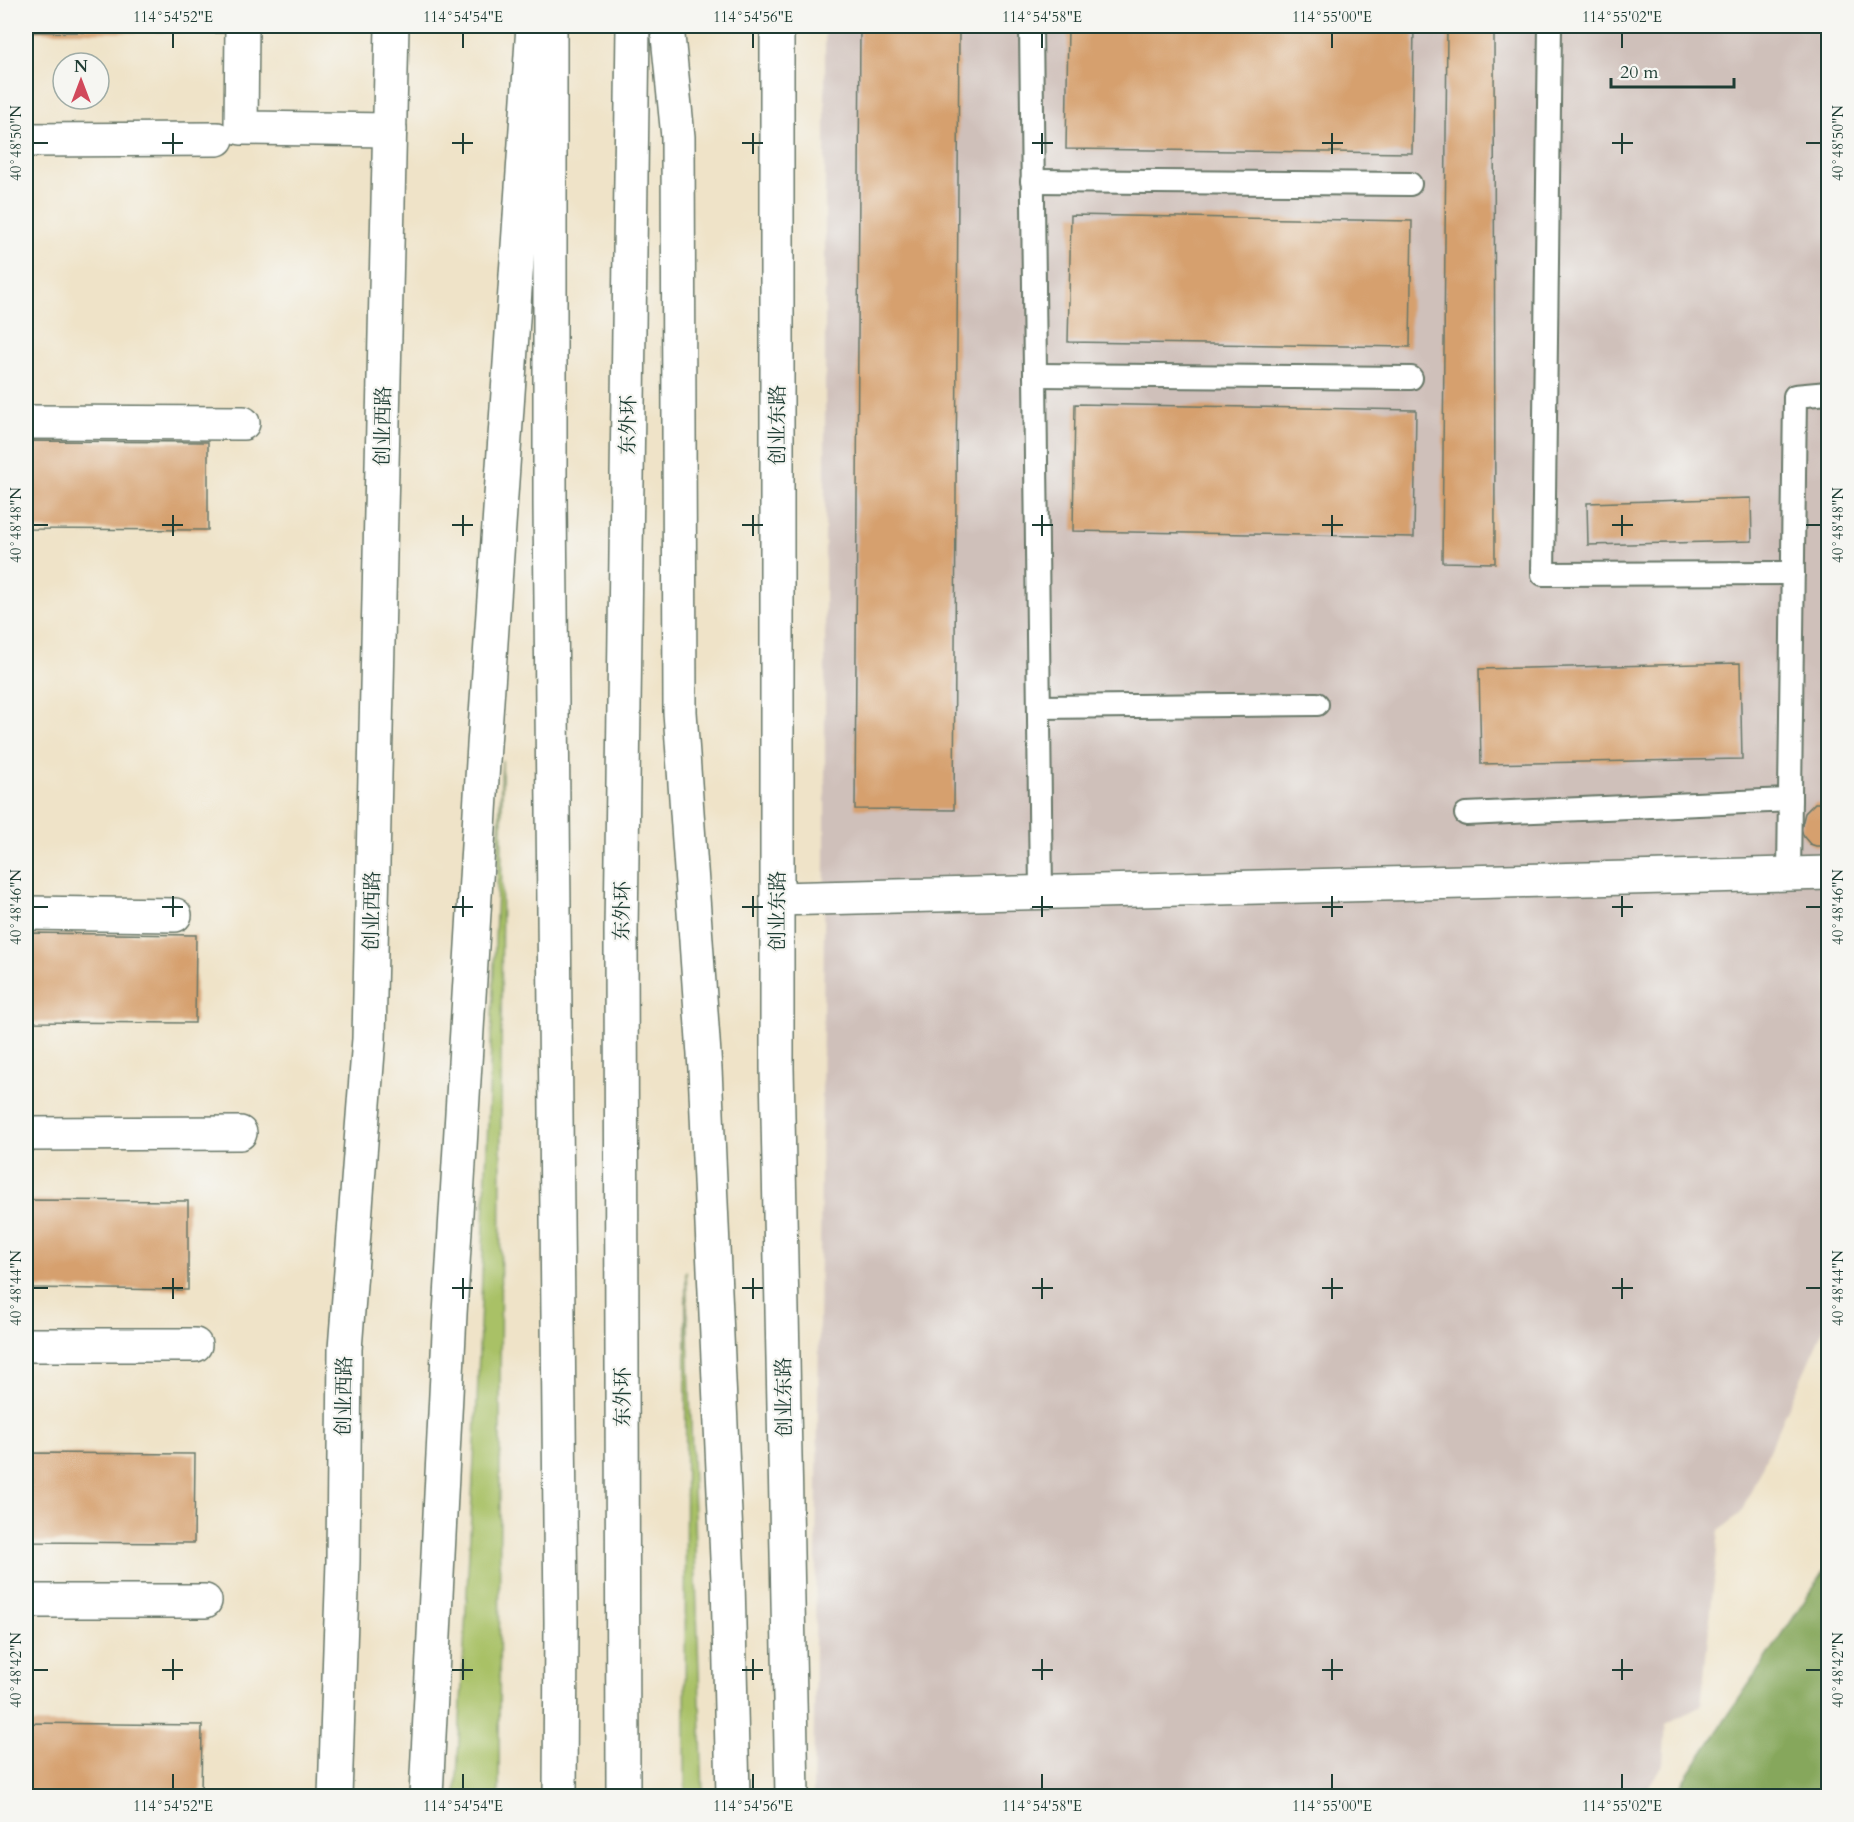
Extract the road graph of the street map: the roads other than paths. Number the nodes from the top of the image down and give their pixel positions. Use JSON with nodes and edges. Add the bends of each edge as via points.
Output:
{"nodes":[{"id":1,"x":242,"y":26,"type":"edge"},
{"id":2,"x":392,"y":26,"type":"edge"},
{"id":3,"x":532,"y":26,"type":"edge"},
{"id":4,"x":550,"y":26,"type":"edge"},
{"id":5,"x":633,"y":26,"type":"edge"},
{"id":6,"x":667,"y":26,"type":"edge"},
{"id":7,"x":777,"y":26,"type":"edge"},
{"id":8,"x":1031,"y":26,"type":"edge"},
{"id":9,"x":1550,"y":26,"type":"edge"},
{"id":10,"x":390,"y":130,"type":"junction"},
{"id":11,"x":217,"y":139,"type":"dead end"},
{"id":12,"x":26,"y":140,"type":"edge"},
{"id":13,"x":1032,"y":181,"type":"junction"},
{"id":14,"x":1410,"y":184,"type":"dead end"},
{"id":15,"x":1035,"y":375,"type":"junction"},
{"id":16,"x":1411,"y":378,"type":"dead end"},
{"id":17,"x":1828,"y":393,"type":"edge"},
{"id":18,"x":26,"y":422,"type":"edge"},
{"id":19,"x":243,"y":423,"type":"dead end"},
{"id":20,"x":1793,"y":573,"type":"junction"},
{"id":21,"x":1317,"y":704,"type":"dead end"},
{"id":22,"x":1039,"y":706,"type":"junction"},
{"id":23,"x":1790,"y":800,"type":"junction"},
{"id":24,"x":1466,"y":814,"type":"dead end"},
{"id":25,"x":1828,"y":873,"type":"edge"},
{"id":26,"x":1789,"y":874,"type":"junction"},
{"id":27,"x":1041,"y":893,"type":"junction"},
{"id":28,"x":777,"y":899,"type":"junction"},
{"id":29,"x":26,"y":913,"type":"edge"},
{"id":30,"x":175,"y":915,"type":"dead end"},
{"id":31,"x":240,"y":1133,"type":"dead end"},
{"id":32,"x":26,"y":1134,"type":"edge"},
{"id":33,"x":26,"y":1345,"type":"edge"},
{"id":34,"x":195,"y":1345,"type":"dead end"},
{"id":35,"x":26,"y":1601,"type":"edge"},
{"id":36,"x":206,"y":1601,"type":"dead end"},
{"id":37,"x":335,"y":1797,"type":"edge"},
{"id":38,"x":426,"y":1797,"type":"edge"},
{"id":39,"x":560,"y":1797,"type":"edge"},
{"id":40,"x":623,"y":1797,"type":"edge"},
{"id":41,"x":733,"y":1797,"type":"edge"},
{"id":42,"x":792,"y":1797,"type":"edge"}],
"edges":[{"from":1,"to":10,"type":"main road","via":[[242,128]]},
{"from":2,"to":10,"type":"main road","name":"创业西路"},
{"from":3,"to":38,"type":"main road","via":[[483,757]]},
{"from":4,"to":39,"type":"main road"},
{"from":5,"to":40,"type":"main road","name":"东外环","via":[[621,932]]},
{"from":6,"to":41,"type":"main road","via":[[678,137],[680,712],[706,1081],[728,1581]]},
{"from":7,"to":28,"type":"main road","name":"创业东路"},
{"from":8,"to":13,"type":"lane"},
{"from":9,"to":20,"type":"lane","via":[[1543,574]]},
{"from":10,"to":37,"type":"main road","name":"创业西路","via":[[369,1039],[345,1349]]},
{"from":11,"to":12,"type":"main road"},
{"from":13,"to":14,"type":"lane"},
{"from":13,"to":15,"type":"lane"},
{"from":15,"to":16,"type":"lane"},
{"from":15,"to":22,"type":"lane"},
{"from":17,"to":20,"type":"lane","via":[[1795,396]]},
{"from":18,"to":19,"type":"main road"},
{"from":20,"to":23,"type":"lane"},
{"from":21,"to":22,"type":"lane"},
{"from":22,"to":27,"type":"lane"},
{"from":23,"to":24,"type":"lane"},
{"from":23,"to":26,"type":"lane"},
{"from":25,"to":26,"type":"main road"},
{"from":26,"to":27,"type":"main road"},
{"from":27,"to":28,"type":"main road"},
{"from":28,"to":42,"type":"main road","name":"创业东路"},
{"from":29,"to":30,"type":"main road"},
{"from":31,"to":32,"type":"main road"},
{"from":33,"to":34,"type":"main road"},
{"from":35,"to":36,"type":"main road"}]}
